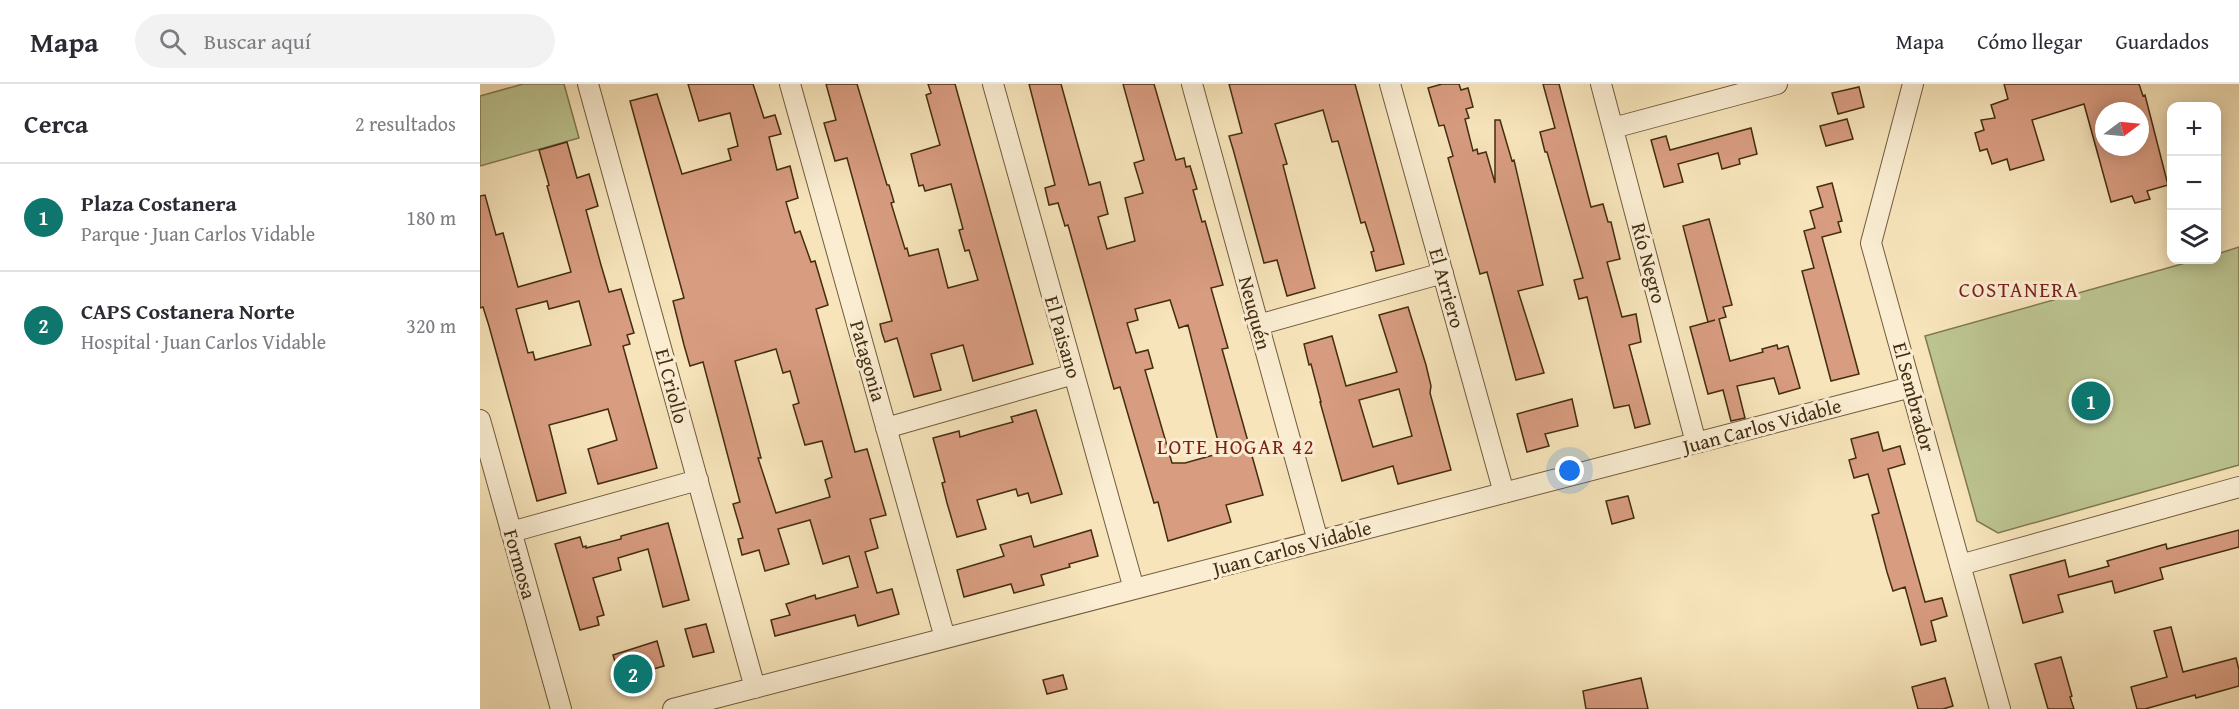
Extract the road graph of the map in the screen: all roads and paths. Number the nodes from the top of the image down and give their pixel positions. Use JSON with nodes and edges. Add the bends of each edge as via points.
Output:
{"nodes":[{"id":1,"x":790,"y":84,"type":"edge"},
{"id":2,"x":993,"y":84,"type":"edge"},
{"id":3,"x":1192,"y":84,"type":"edge"},
{"id":4,"x":1390,"y":84,"type":"edge"},
{"id":5,"x":1601,"y":84,"type":"edge"},
{"id":6,"x":1777,"y":84,"type":"edge"},
{"id":7,"x":1913,"y":84,"type":"edge"},
{"id":8,"x":594,"y":85,"type":"edge"},
{"id":9,"x":1613,"y":128,"type":"junction"},
{"id":10,"x":1443,"y":273,"type":"junction"},
{"id":11,"x":1258,"y":325,"type":"junction"},
{"id":12,"x":1074,"y":374,"type":"junction"},
{"id":13,"x":1911,"y":387,"type":"junction"},
{"id":14,"x":480,"y":420,"type":"edge"},
{"id":15,"x":886,"y":428,"type":"junction"},
{"id":16,"x":1696,"y":443,"type":"junction"},
{"id":17,"x":698,"y":480,"type":"junction"},
{"id":18,"x":2239,"y":487,"type":"edge"},
{"id":19,"x":1504,"y":493,"type":"junction"},
{"id":20,"x":511,"y":532,"type":"junction"},
{"id":21,"x":1318,"y":541,"type":"junction"},
{"id":22,"x":1960,"y":565,"type":"junction"},
{"id":23,"x":1134,"y":589,"type":"junction"},
{"id":24,"x":945,"y":638,"type":"junction"},
{"id":25,"x":755,"y":688,"type":"junction"},
{"id":26,"x":561,"y":709,"type":"edge"},
{"id":27,"x":673,"y":709,"type":"edge"},
{"id":28,"x":2000,"y":709,"type":"edge"}],
"edges":[{"from":1,"to":15,"type":"street","name":"Patagonia"},
{"from":2,"to":12,"type":"street","name":"El Paisano"},
{"from":3,"to":11,"type":"street","name":"Neuquén"},
{"from":4,"to":10,"type":"street","name":"El Arriero"},
{"from":5,"to":9,"type":"street","name":"Río Negro"},
{"from":6,"to":9,"type":"street"},
{"from":7,"to":13,"type":"street","name":"El Sembrador","via":[[1871,243]]},
{"from":8,"to":17,"type":"street","name":"El Criollo"},
{"from":9,"to":16,"type":"street","name":"Río Negro"},
{"from":10,"to":11,"type":"street"},
{"from":10,"to":19,"type":"street","name":"El Arriero"},
{"from":11,"to":21,"type":"street","name":"Neuquén"},
{"from":12,"to":15,"type":"street"},
{"from":12,"to":23,"type":"street","name":"El Paisano"},
{"from":13,"to":16,"type":"street","name":"Juan Carlos Vidable"},
{"from":13,"to":22,"type":"street","name":"El Sembrador"},
{"from":14,"to":20,"type":"street","name":"Formosa"},
{"from":15,"to":24,"type":"street","name":"Patagonia"},
{"from":16,"to":19,"type":"street","name":"Juan Carlos Vidable"},
{"from":17,"to":20,"type":"street"},
{"from":17,"to":25,"type":"street","name":"El Criollo"},
{"from":18,"to":22,"type":"street"},
{"from":19,"to":21,"type":"street","name":"Juan Carlos Vidable"},
{"from":20,"to":26,"type":"street","name":"Formosa"},
{"from":21,"to":23,"type":"street","name":"Juan Carlos Vidable"},
{"from":22,"to":28,"type":"street","name":"El Sembrador"},
{"from":23,"to":24,"type":"street","name":"Juan Carlos Vidable"},
{"from":24,"to":25,"type":"street","name":"Juan Carlos Vidable"},
{"from":25,"to":27,"type":"street","name":"Juan Carlos Vidable"}]}
